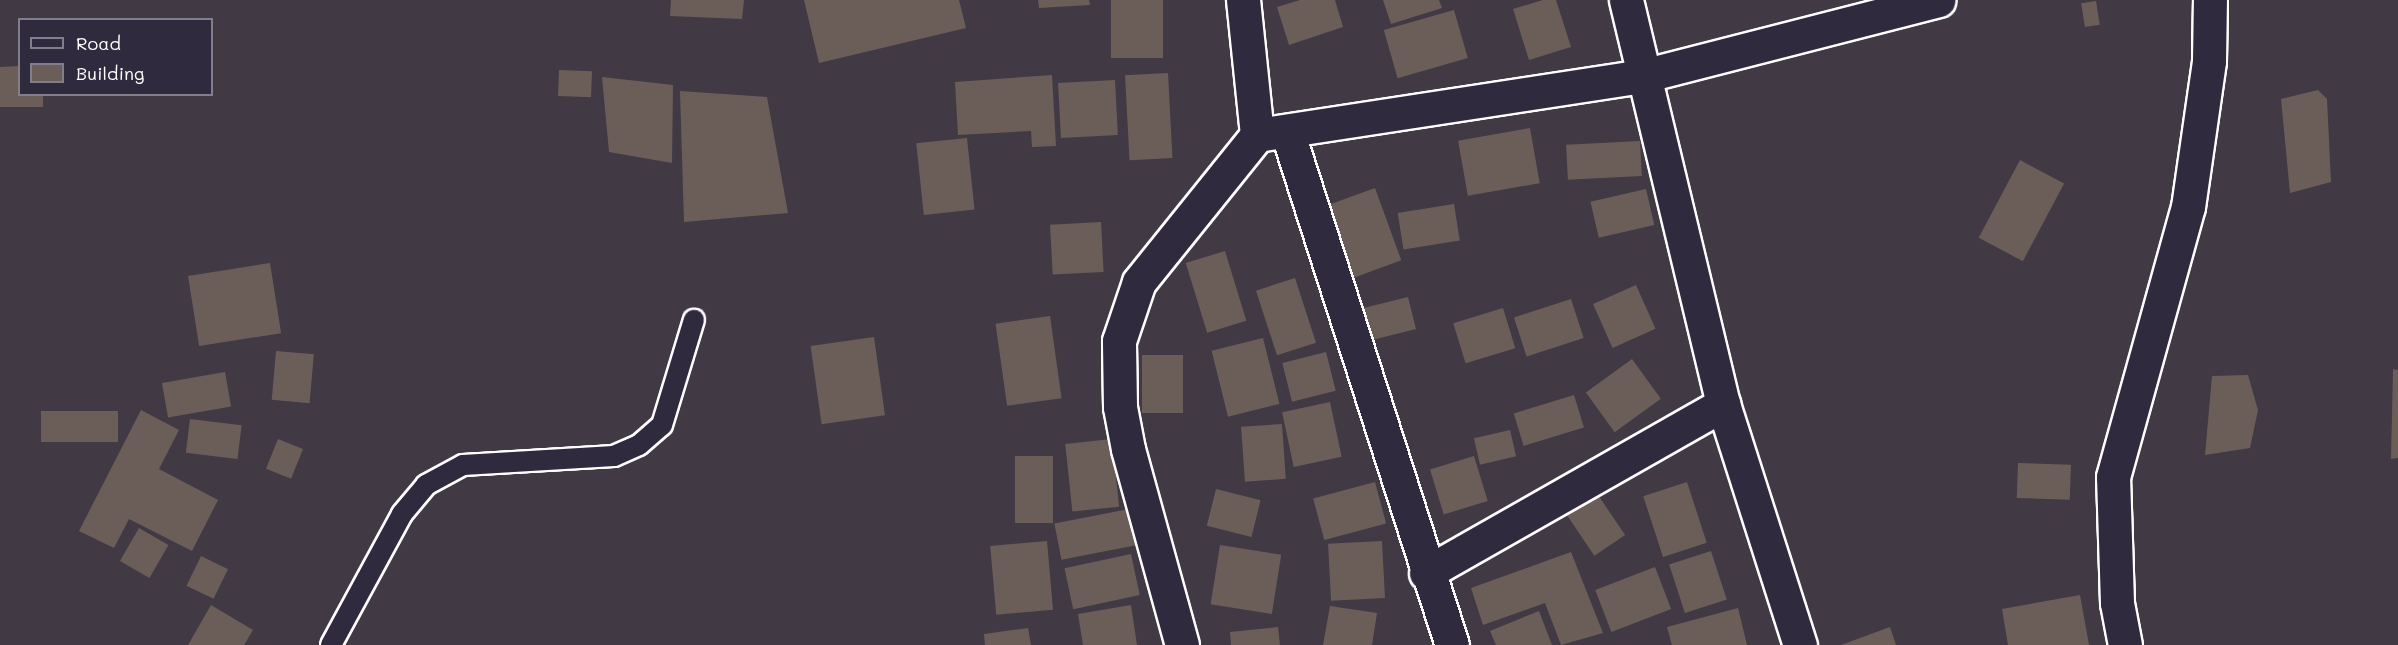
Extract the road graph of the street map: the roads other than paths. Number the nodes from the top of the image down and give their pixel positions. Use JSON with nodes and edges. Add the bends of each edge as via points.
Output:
{"nodes":[{"id":1,"x":1243,"y":0,"type":"edge"},
{"id":2,"x":1626,"y":0,"type":"edge"},
{"id":3,"x":1938,"y":0,"type":"edge"},
{"id":4,"x":2210,"y":0,"type":"edge"},
{"id":5,"x":1900,"y":5,"type":"edge"},
{"id":6,"x":1643,"y":76,"type":"junction"},
{"id":7,"x":1272,"y":134,"type":"junction"},
{"id":8,"x":694,"y":320,"type":"dead end"},
{"id":9,"x":1723,"y":404,"type":"junction"},
{"id":10,"x":1426,"y":573,"type":"junction"},
{"id":11,"x":331,"y":645,"type":"edge"},
{"id":12,"x":1182,"y":645,"type":"edge"},
{"id":13,"x":1452,"y":645,"type":"edge"},
{"id":14,"x":1800,"y":645,"type":"edge"},
{"id":15,"x":2125,"y":645,"type":"edge"}],
"edges":[{"from":1,"to":7,"type":"street"},
{"from":2,"to":6,"type":"street"},
{"from":3,"to":5,"type":"street"},
{"from":4,"to":15,"type":"street","via":[[2209,61],[2188,207],[2113,477],[2116,603]]},
{"from":5,"to":6,"type":"street"},
{"from":6,"to":7,"type":"street"},
{"from":6,"to":9,"type":"street"},
{"from":7,"to":10,"type":"street"},
{"from":7,"to":12,"type":"street","via":[[1139,282],[1119,341],[1120,407],[1128,448]]},
{"from":8,"to":11,"type":"lane","via":[[662,425],[639,445],[614,456],[463,465],[426,485],[402,514]]},
{"from":9,"to":10,"type":"street"},
{"from":9,"to":14,"type":"street"},
{"from":10,"to":13,"type":"street"}]}
